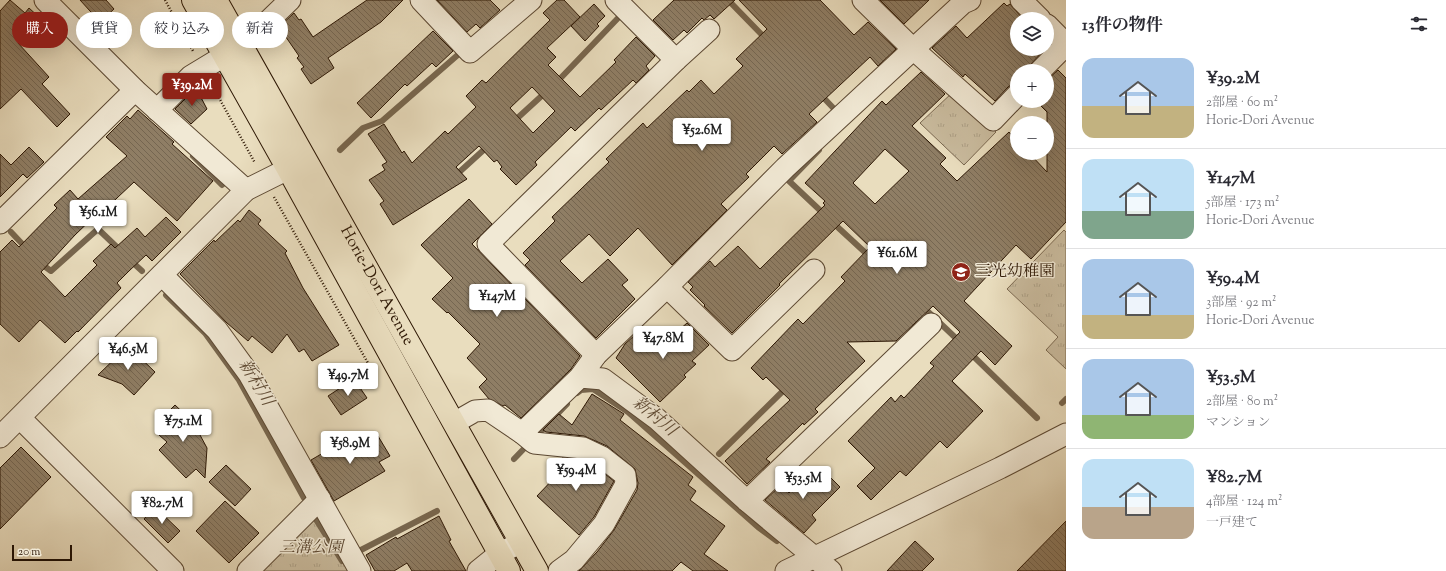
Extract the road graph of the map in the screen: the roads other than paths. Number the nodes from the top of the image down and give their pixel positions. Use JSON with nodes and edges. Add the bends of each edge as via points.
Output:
{"nodes":[{"id":1,"x":45,"y":0,"type":"edge"},
{"id":2,"x":193,"y":0,"type":"edge"},
{"id":3,"x":216,"y":0,"type":"edge"},
{"id":4,"x":290,"y":0,"type":"edge"},
{"id":5,"x":421,"y":0,"type":"edge"},
{"id":6,"x":531,"y":0,"type":"edge"},
{"id":7,"x":616,"y":0,"type":"edge"},
{"id":8,"x":863,"y":0,"type":"edge"},
{"id":9,"x":970,"y":0,"type":"edge"},
{"id":10,"x":1021,"y":0,"type":"edge"},
{"id":11,"x":277,"y":12,"type":"edge"},
{"id":12,"x":1033,"y":12,"type":"edge"},
{"id":13,"x":709,"y":30,"type":"dead end"},
{"id":14,"x":1054,"y":33,"type":"edge"},
{"id":15,"x":1066,"y":44,"type":"edge"},
{"id":16,"x":232,"y":48,"type":"junction"},
{"id":17,"x":913,"y":49,"type":"junction"},
{"id":18,"x":676,"y":60,"type":"junction"},
{"id":19,"x":1047,"y":64,"type":"edge"},
{"id":20,"x":135,"y":90,"type":"junction"},
{"id":21,"x":1010,"y":102,"type":"edge"},
{"id":22,"x":157,"y":110,"type":"junction"},
{"id":23,"x":297,"y":164,"type":"junction"},
{"id":24,"x":246,"y":190,"type":"junction"},
{"id":25,"x":3,"y":214,"type":"edge"},
{"id":26,"x":814,"y":270,"type":"dead end"},
{"id":27,"x":162,"y":275,"type":"junction"},
{"id":28,"x":667,"y":287,"type":"junction"},
{"id":29,"x":931,"y":324,"type":"dead end"},
{"id":30,"x":596,"y":354,"type":"junction"},
{"id":31,"x":580,"y":377,"type":"junction"},
{"id":32,"x":20,"y":418,"type":"junction"},
{"id":33,"x":454,"y":423,"type":"junction"},
{"id":34,"x":1066,"y":434,"type":"edge"},
{"id":35,"x":0,"y":437,"type":"edge"},
{"id":36,"x":528,"y":438,"type":"junction"},
{"id":37,"x":320,"y":499,"type":"junction"},
{"id":38,"x":747,"y":501,"type":"junction"},
{"id":39,"x":521,"y":542,"type":"junction"},
{"id":40,"x":815,"y":557,"type":"junction"},
{"id":41,"x":504,"y":563,"type":"edge"},
{"id":42,"x":173,"y":571,"type":"edge"},
{"id":43,"x":248,"y":571,"type":"edge"},
{"id":44,"x":360,"y":571,"type":"edge"},
{"id":45,"x":478,"y":571,"type":"edge"},
{"id":46,"x":537,"y":571,"type":"edge"},
{"id":47,"x":559,"y":571,"type":"edge"},
{"id":48,"x":786,"y":571,"type":"edge"},
{"id":49,"x":831,"y":571,"type":"edge"}],
"edges":[{"from":1,"to":20,"type":"street"},
{"from":2,"to":16,"type":"highway","name":"Horie-Dori Avenue"},
{"from":3,"to":16,"type":"highway","name":"Horie-Dori Avenue"},
{"from":4,"to":11,"type":"street"},
{"from":5,"to":6,"type":"street","via":[[470,52]]},
{"from":7,"to":18,"type":"street"},
{"from":8,"to":17,"type":"street"},
{"from":9,"to":17,"type":"street","via":[[963,3]]},
{"from":10,"to":12,"type":"street"},
{"from":13,"to":18,"type":"street"},
{"from":14,"to":15,"type":"street"},
{"from":15,"to":19,"type":"street"},
{"from":16,"to":22,"type":"street","via":[[191,76]]},
{"from":16,"to":23,"type":"highway","name":"Horie-Dori Avenue"},
{"from":17,"to":21,"type":"street","via":[[993,120]]},
{"from":17,"to":28,"type":"street","via":[[785,168]]},
{"from":18,"to":30,"type":"street","via":[[488,244]]},
{"from":20,"to":22,"type":"street"},
{"from":20,"to":25,"type":"street"},
{"from":22,"to":24,"type":"street"},
{"from":23,"to":24,"type":"street"},
{"from":23,"to":33,"type":"highway","name":"Horie-Dori Avenue"},
{"from":23,"to":41,"type":"highway","name":"Horie-Dori Avenue"},
{"from":24,"to":27,"type":"street"},
{"from":26,"to":28,"type":"street","via":[[732,350]]},
{"from":27,"to":32,"type":"street"},
{"from":27,"to":37,"type":"street","via":[[217,330],[249,374]]},
{"from":28,"to":30,"type":"street"},
{"from":29,"to":38,"type":"street"},
{"from":30,"to":31,"type":"street"},
{"from":31,"to":36,"type":"street"},
{"from":31,"to":38,"type":"street","via":[[603,379],[656,419]]},
{"from":32,"to":35,"type":"street"},
{"from":32,"to":42,"type":"street"},
{"from":33,"to":36,"type":"street","via":[[475,411],[488,410]]},
{"from":33,"to":39,"type":"highway","name":"Horie-Dori Avenue"},
{"from":34,"to":40,"type":"street"},
{"from":36,"to":47,"type":"street","via":[[583,448],[602,457],[624,475],[626,484],[604,524],[574,560]]},
{"from":37,"to":43,"type":"street"},
{"from":37,"to":44,"type":"street"},
{"from":38,"to":40,"type":"street"},
{"from":39,"to":41,"type":"street"},
{"from":39,"to":46,"type":"highway","name":"Horie-Dori Avenue"},
{"from":40,"to":48,"type":"street"},
{"from":40,"to":49,"type":"street"},
{"from":41,"to":45,"type":"street"}]}
